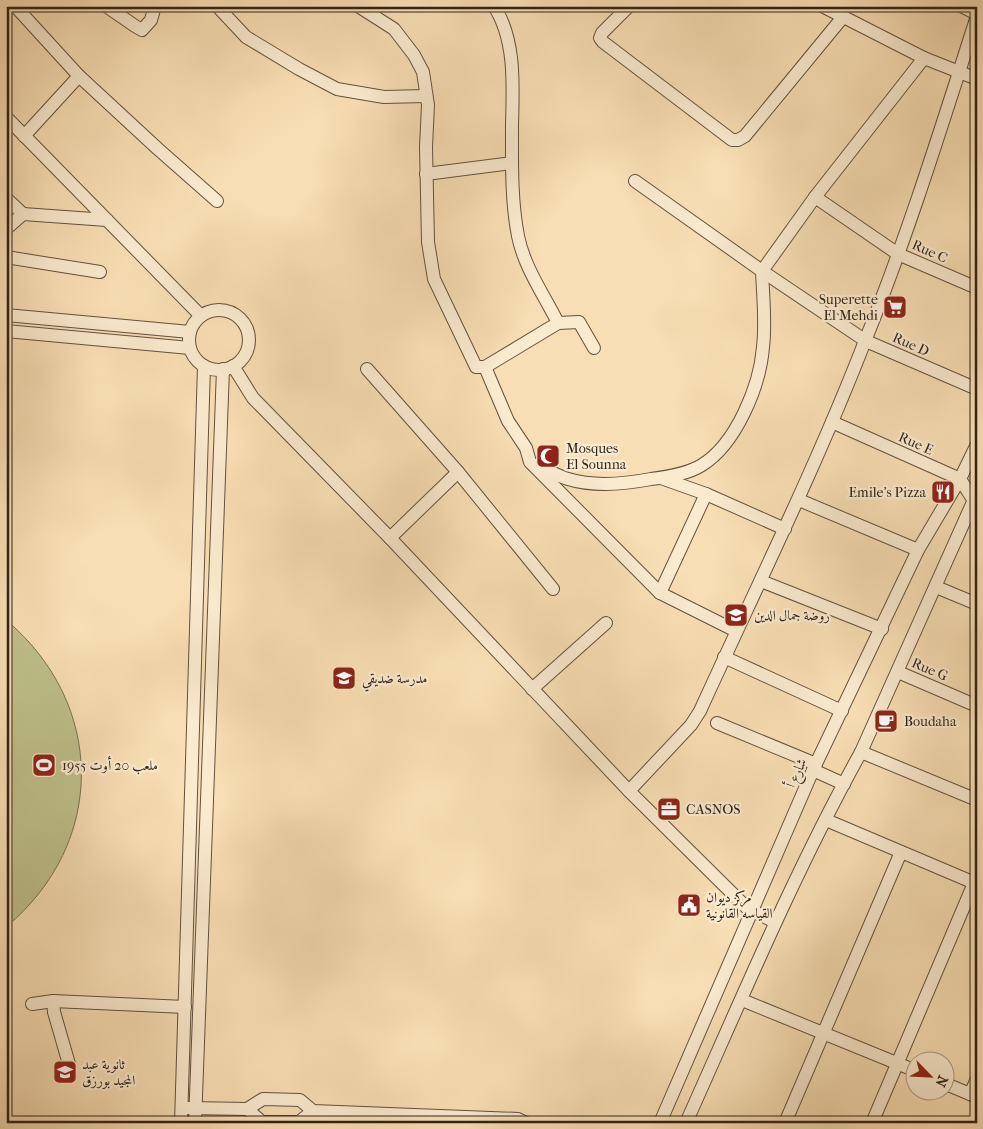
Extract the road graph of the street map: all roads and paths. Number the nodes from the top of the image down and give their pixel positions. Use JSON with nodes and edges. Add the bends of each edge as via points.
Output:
{"nodes":[{"id":1,"x":15,"y":6,"type":"edge"},
{"id":2,"x":106,"y":6,"type":"edge"},
{"id":3,"x":155,"y":6,"type":"edge"},
{"id":4,"x":217,"y":6,"type":"edge"},
{"id":5,"x":358,"y":6,"type":"edge"},
{"id":6,"x":494,"y":6,"type":"edge"},
{"id":7,"x":629,"y":6,"type":"edge"},
{"id":8,"x":822,"y":6,"type":"edge"},
{"id":9,"x":961,"y":6,"type":"edge"},
{"id":10,"x":378,"y":11,"type":"edge"},
{"id":11,"x":977,"y":15,"type":"edge"},
{"id":12,"x":843,"y":17,"type":"junction"},
{"id":13,"x":924,"y":58,"type":"junction"},
{"id":14,"x":959,"y":72,"type":"junction"},
{"id":15,"x":79,"y":76,"type":"junction"},
{"id":16,"x":977,"y":79,"type":"edge"},
{"id":17,"x":426,"y":96,"type":"junction"},
{"id":18,"x":6,"y":117,"type":"edge"},
{"id":19,"x":24,"y":136,"type":"junction"},
{"id":20,"x":512,"y":164,"type":"junction"},
{"id":21,"x":426,"y":174,"type":"junction"},
{"id":22,"x":635,"y":181,"type":"dead end"},
{"id":23,"x":815,"y":197,"type":"junction"},
{"id":24,"x":6,"y":198,"type":"edge"},
{"id":25,"x":217,"y":201,"type":"dead end"},
{"id":26,"x":23,"y":214,"type":"junction"},
{"id":27,"x":107,"y":220,"type":"junction"},
{"id":28,"x":6,"y":230,"type":"edge"},
{"id":29,"x":898,"y":254,"type":"junction"},
{"id":30,"x":6,"y":257,"type":"edge"},
{"id":31,"x":762,"y":271,"type":"junction"},
{"id":32,"x":100,"y":272,"type":"dead end"},
{"id":33,"x":977,"y":288,"type":"edge"},
{"id":34,"x":6,"y":315,"type":"edge"},
{"id":35,"x":201,"y":316,"type":"junction"},
{"id":36,"x":558,"y":323,"type":"junction"},
{"id":37,"x":6,"y":330,"type":"edge"},
{"id":38,"x":190,"y":332,"type":"junction"},
{"id":39,"x":866,"y":341,"type":"junction"},
{"id":40,"x":190,"y":348,"type":"junction"},
{"id":41,"x":594,"y":348,"type":"dead end"},
{"id":42,"x":204,"y":366,"type":"junction"},
{"id":43,"x":485,"y":367,"type":"junction"},
{"id":44,"x":228,"y":368,"type":"junction"},
{"id":45,"x":367,"y":369,"type":"dead end"},
{"id":46,"x":977,"y":389,"type":"edge"},
{"id":47,"x":832,"y":422,"type":"junction"},
{"id":48,"x":977,"y":444,"type":"edge"},
{"id":49,"x":530,"y":462,"type":"junction"},
{"id":50,"x":458,"y":472,"type":"junction"},
{"id":51,"x":661,"y":478,"type":"junction"},
{"id":52,"x":960,"y":479,"type":"junction"},
{"id":53,"x":706,"y":494,"type":"junction"},
{"id":54,"x":976,"y":499,"type":"edge"},
{"id":55,"x":799,"y":500,"type":"junction"},
{"id":56,"x":785,"y":529,"type":"junction"},
{"id":57,"x":390,"y":538,"type":"junction"},
{"id":58,"x":918,"y":550,"type":"junction"},
{"id":59,"x":761,"y":581,"type":"junction"},
{"id":60,"x":936,"y":587,"type":"junction"},
{"id":61,"x":553,"y":589,"type":"dead end"},
{"id":62,"x":660,"y":593,"type":"junction"},
{"id":63,"x":977,"y":604,"type":"edge"},
{"id":64,"x":606,"y":623,"type":"dead end"},
{"id":65,"x":882,"y":629,"type":"junction"},
{"id":66,"x":736,"y":631,"type":"junction"},
{"id":67,"x":724,"y":657,"type":"junction"},
{"id":68,"x":898,"y":672,"type":"junction"},
{"id":69,"x":532,"y":689,"type":"junction"},
{"id":70,"x":977,"y":706,"type":"edge"},
{"id":71,"x":842,"y":711,"type":"junction"},
{"id":72,"x":717,"y":723,"type":"dead end"},
{"id":73,"x":861,"y":752,"type":"junction"},
{"id":74,"x":815,"y":767,"type":"junction"},
{"id":75,"x":844,"y":784,"type":"junction"},
{"id":76,"x":629,"y":791,"type":"junction"},
{"id":77,"x":977,"y":800,"type":"edge"},
{"id":78,"x":826,"y":820,"type":"junction"},
{"id":79,"x":901,"y":852,"type":"junction"},
{"id":80,"x":976,"y":884,"type":"edge"},
{"id":81,"x":751,"y":911,"type":"junction"},
{"id":82,"x":775,"y":922,"type":"junction"},
{"id":83,"x":742,"y":1000,"type":"junction"},
{"id":84,"x":53,"y":1001,"type":"junction"},
{"id":85,"x":32,"y":1004,"type":"dead end"},
{"id":86,"x":184,"y":1007,"type":"junction"},
{"id":87,"x":823,"y":1034,"type":"junction"},
{"id":88,"x":69,"y":1064,"type":"dead end"},
{"id":89,"x":898,"y":1064,"type":"junction"},
{"id":90,"x":906,"y":1067,"type":"edge"},
{"id":91,"x":977,"y":1079,"type":"edge"},
{"id":92,"x":956,"y":1088,"type":"edge"},
{"id":93,"x":973,"y":1096,"type":"edge"},
{"id":94,"x":182,"y":1108,"type":"junction"},
{"id":95,"x":195,"y":1108,"type":"junction"},
{"id":96,"x":247,"y":1109,"type":"junction"},
{"id":97,"x":313,"y":1111,"type":"junction"},
{"id":98,"x":181,"y":1123,"type":"edge"},
{"id":99,"x":195,"y":1123,"type":"edge"},
{"id":100,"x":526,"y":1123,"type":"edge"},
{"id":101,"x":660,"y":1123,"type":"edge"},
{"id":102,"x":686,"y":1123,"type":"edge"},
{"id":103,"x":785,"y":1123,"type":"edge"},
{"id":104,"x":872,"y":1123,"type":"edge"}],
"edges":[{"from":1,"to":15,"type":"street"},
{"from":2,"to":3,"type":"street","via":[[142,30],[151,20]]},
{"from":4,"to":17,"type":"street","via":[[246,37],[337,89],[384,97]]},
{"from":5,"to":10,"type":"street"},
{"from":6,"to":20,"type":"street","via":[[506,31],[511,58]]},
{"from":7,"to":12,"type":"street","via":[[602,34],[603,42],[732,140],[745,136]]},
{"from":8,"to":12,"type":"street"},
{"from":9,"to":11,"type":"street"},
{"from":10,"to":17,"type":"street","via":[[414,55],[422,72]]},
{"from":11,"to":14,"type":"street"},
{"from":12,"to":13,"type":"street"},
{"from":13,"to":14,"type":"street"},
{"from":13,"to":23,"type":"street"},
{"from":14,"to":16,"type":"street"},
{"from":14,"to":29,"type":"street"},
{"from":15,"to":19,"type":"street"},
{"from":15,"to":25,"type":"street"},
{"from":17,"to":21,"type":"street"},
{"from":18,"to":19,"type":"street"},
{"from":19,"to":27,"type":"street"},
{"from":20,"to":21,"type":"street"},
{"from":20,"to":36,"type":"street","via":[[518,237],[531,273]]},
{"from":21,"to":43,"type":"street","via":[[428,242],[434,279],[476,367]]},
{"from":22,"to":31,"type":"street","name":"Rue D"},
{"from":23,"to":29,"type":"street","name":"Rue C"},
{"from":23,"to":31,"type":"street"},
{"from":24,"to":26,"type":"street"},
{"from":26,"to":27,"type":"street"},
{"from":26,"to":28,"type":"street"},
{"from":27,"to":35,"type":"street"},
{"from":29,"to":33,"type":"street","name":"Rue C"},
{"from":29,"to":39,"type":"street"},
{"from":30,"to":32,"type":"street"},
{"from":31,"to":39,"type":"street","name":"Rue D"},
{"from":31,"to":51,"type":"street","via":[[763,349],[750,399],[739,422],[716,455],[701,466]]},
{"from":34,"to":38,"type":"street"},
{"from":35,"to":38,"type":"street"},
{"from":35,"to":44,"type":"street","via":[[220,310],[238,316],[244,324],[248,333],[246,352]]},
{"from":36,"to":41,"type":"street","via":[[579,322]]},
{"from":36,"to":43,"type":"street"},
{"from":37,"to":40,"type":"street"},
{"from":38,"to":40,"type":"street"},
{"from":39,"to":46,"type":"street","name":"Rue D"},
{"from":39,"to":47,"type":"street"},
{"from":40,"to":42,"type":"street"},
{"from":42,"to":44,"type":"street"},
{"from":42,"to":86,"type":"street"},
{"from":43,"to":49,"type":"street"},
{"from":44,"to":57,"type":"street","via":[[253,398]]},
{"from":44,"to":95,"type":"street"},
{"from":45,"to":50,"type":"street"},
{"from":47,"to":52,"type":"street","name":"Rue E"},
{"from":47,"to":55,"type":"street"},
{"from":48,"to":52,"type":"street","name":"شارع أ"},
{"from":49,"to":51,"type":"street","via":[[568,480],[618,484]]},
{"from":49,"to":62,"type":"street"},
{"from":50,"to":57,"type":"street"},
{"from":50,"to":61,"type":"street"},
{"from":51,"to":53,"type":"street"},
{"from":52,"to":54,"type":"street"},
{"from":52,"to":58,"type":"street","name":"شارع أ"},
{"from":53,"to":56,"type":"street"},
{"from":53,"to":62,"type":"street"},
{"from":54,"to":60,"type":"street"},
{"from":55,"to":56,"type":"street"},
{"from":55,"to":58,"type":"street"},
{"from":56,"to":59,"type":"street"},
{"from":57,"to":69,"type":"street"},
{"from":58,"to":65,"type":"street","name":"شارع أ"},
{"from":59,"to":65,"type":"street"},
{"from":59,"to":66,"type":"street"},
{"from":60,"to":63,"type":"street"},
{"from":60,"to":68,"type":"street"},
{"from":62,"to":66,"type":"street"},
{"from":64,"to":69,"type":"street"},
{"from":65,"to":71,"type":"street","name":"شارع أ"},
{"from":66,"to":67,"type":"street"},
{"from":67,"to":71,"type":"street"},
{"from":67,"to":76,"type":"street","via":[[691,725]]},
{"from":68,"to":70,"type":"street","name":"Rue G"},
{"from":68,"to":73,"type":"street"},
{"from":69,"to":76,"type":"street"},
{"from":71,"to":74,"type":"street","name":"شارع أ"},
{"from":72,"to":74,"type":"street"},
{"from":73,"to":75,"type":"street"},
{"from":73,"to":77,"type":"street"},
{"from":74,"to":75,"type":"street"},
{"from":74,"to":81,"type":"street","name":"شارع أ"},
{"from":75,"to":78,"type":"street"},
{"from":76,"to":81,"type":"street"},
{"from":78,"to":79,"type":"street"},
{"from":78,"to":82,"type":"street"},
{"from":79,"to":80,"type":"street"},
{"from":79,"to":87,"type":"street"},
{"from":80,"to":89,"type":"street"},
{"from":81,"to":82,"type":"street"},
{"from":81,"to":101,"type":"street","name":"شارع أ"},
{"from":82,"to":83,"type":"street"},
{"from":83,"to":87,"type":"street"},
{"from":83,"to":102,"type":"street"},
{"from":84,"to":85,"type":"street"},
{"from":84,"to":86,"type":"street"},
{"from":84,"to":88,"type":"street"},
{"from":86,"to":94,"type":"street"},
{"from":87,"to":89,"type":"street"},
{"from":87,"to":103,"type":"street"},
{"from":89,"to":90,"type":"street"},
{"from":89,"to":104,"type":"street"},
{"from":91,"to":93,"type":"street"},
{"from":92,"to":93,"type":"street"},
{"from":94,"to":95,"type":"street"},
{"from":94,"to":98,"type":"street"},
{"from":95,"to":96,"type":"street"},
{"from":95,"to":99,"type":"street"},
{"from":96,"to":97,"type":"street","via":[[263,1100],[300,1100]]},
{"from":96,"to":97,"type":"street","via":[[262,1122],[299,1122]]},
{"from":97,"to":100,"type":"street","via":[[518,1119]]}]}
